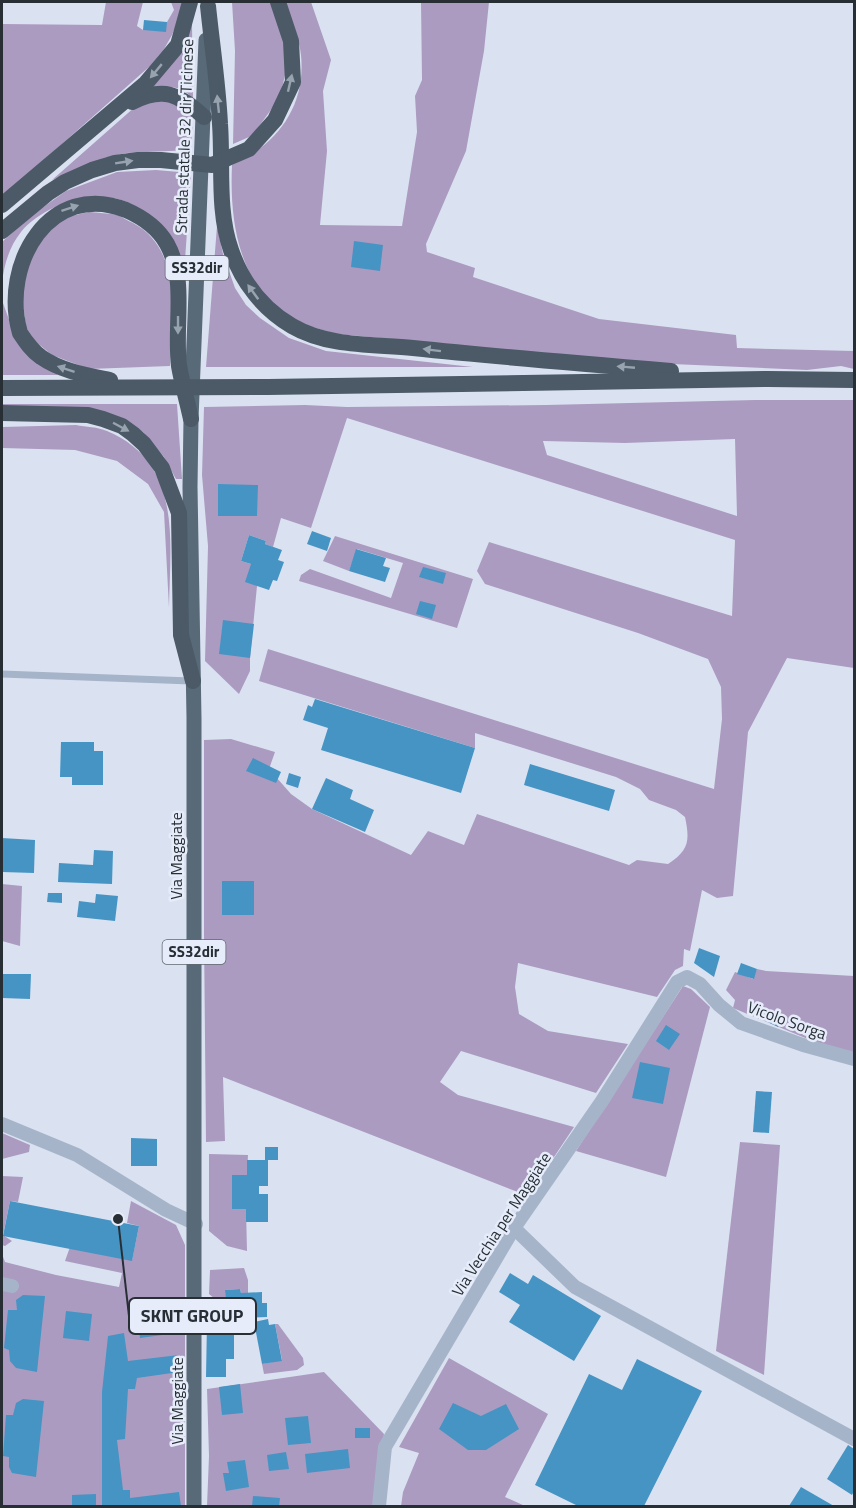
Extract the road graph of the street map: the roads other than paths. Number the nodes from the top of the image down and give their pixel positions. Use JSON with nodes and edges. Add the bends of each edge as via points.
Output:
{"nodes":[{"id":1,"x":190,"y":2,"type":"edge"},
{"id":2,"x":278,"y":2,"type":"edge"},
{"id":3,"x":208,"y":4,"type":"edge"},
{"id":4,"x":118,"y":109,"type":"junction"},
{"id":5,"x":204,"y":117,"type":"junction"},
{"id":6,"x":2,"y":205,"type":"edge"},
{"id":7,"x":2,"y":231,"type":"edge"},
{"id":8,"x":768,"y":379,"type":"junction"},
{"id":9,"x":855,"y":380,"type":"edge"},
{"id":10,"x":143,"y":387,"type":"junction"},
{"id":11,"x":2,"y":388,"type":"edge"},
{"id":12,"x":2,"y":413,"type":"edge"},
{"id":13,"x":191,"y":419,"type":"junction"},
{"id":14,"x":190,"y":487,"type":"joint"},
{"id":15,"x":2,"y":674,"type":"edge"},
{"id":16,"x":193,"y":681,"type":"junction"},
{"id":17,"x":687,"y":977,"type":"joint"},
{"id":18,"x":855,"y":1059,"type":"edge"},
{"id":19,"x":2,"y":1124,"type":"edge"},
{"id":20,"x":196,"y":1224,"type":"junction"},
{"id":21,"x":514,"y":1228,"type":"junction"},
{"id":22,"x":855,"y":1439,"type":"edge"},
{"id":23,"x":195,"y":1506,"type":"edge"},
{"id":24,"x":379,"y":1506,"type":"edge"}],
"edges":[{"from":1,"to":4,"type":"highway","one_way":true,"via":[[178,45]]},
{"from":7,"to":2,"type":"highway","one_way":true,"via":[[48,192],[92,170],[138,160],[212,165],[249,149],[275,120],[293,82],[291,41]]},
{"from":3,"to":5,"type":"main road","name":"Strada statale 32 dir Ticinese","number":"SS32dir"},
{"from":8,"to":3,"type":"highway","one_way":true,"via":[[329,340],[293,327],[263,304],[250,288],[226,236]]},
{"from":4,"to":5,"type":"highway","via":[[164,92],[187,102]]},
{"from":4,"to":6,"type":"highway"},
{"from":5,"to":13,"type":"main road","name":"Strada statale 32 dir Ticinese","number":"SS32dir"},
{"from":8,"to":9,"type":"highway"},
{"from":8,"to":10,"type":"highway"},
{"from":10,"to":11,"type":"highway"},
{"from":10,"to":13,"type":"highway","one_way":true,"via":[[59,367],[26,343],[15,325],[8,294],[12,263],[27,235],[51,215],[86,203],[108,204],[143,219],[166,242],[176,273],[179,365]]},
{"from":12,"to":16,"type":"highway","one_way":true,"via":[[88,415],[103,419],[133,434],[162,468],[179,513],[181,635]]},
{"from":13,"to":14,"type":"main road","name":"Strada statale 32 dir Ticinese","number":"SS32dir"},
{"from":14,"to":16,"type":"main road","name":"Via Maggiate","number":"SS32dir"},
{"from":15,"to":16,"type":"lane"},
{"from":16,"to":20,"type":"main road","name":"Via Maggiate","number":"SS32dir"},
{"from":17,"to":18,"type":"street","name":"Vicolo Sorga","via":[[700,984],[741,1023]]},
{"from":17,"to":21,"type":"street","name":"Via Vecchia per Maggiate","via":[[677,982],[602,1101]]},
{"from":19,"to":20,"type":"street","via":[[77,1155]]},
{"from":20,"to":23,"type":"main road","name":"Via Maggiate"},
{"from":21,"to":22,"type":"street","via":[[575,1287]]},
{"from":21,"to":24,"type":"street","name":"Via Vecchia per Maggiate","via":[[385,1447]]}]}
